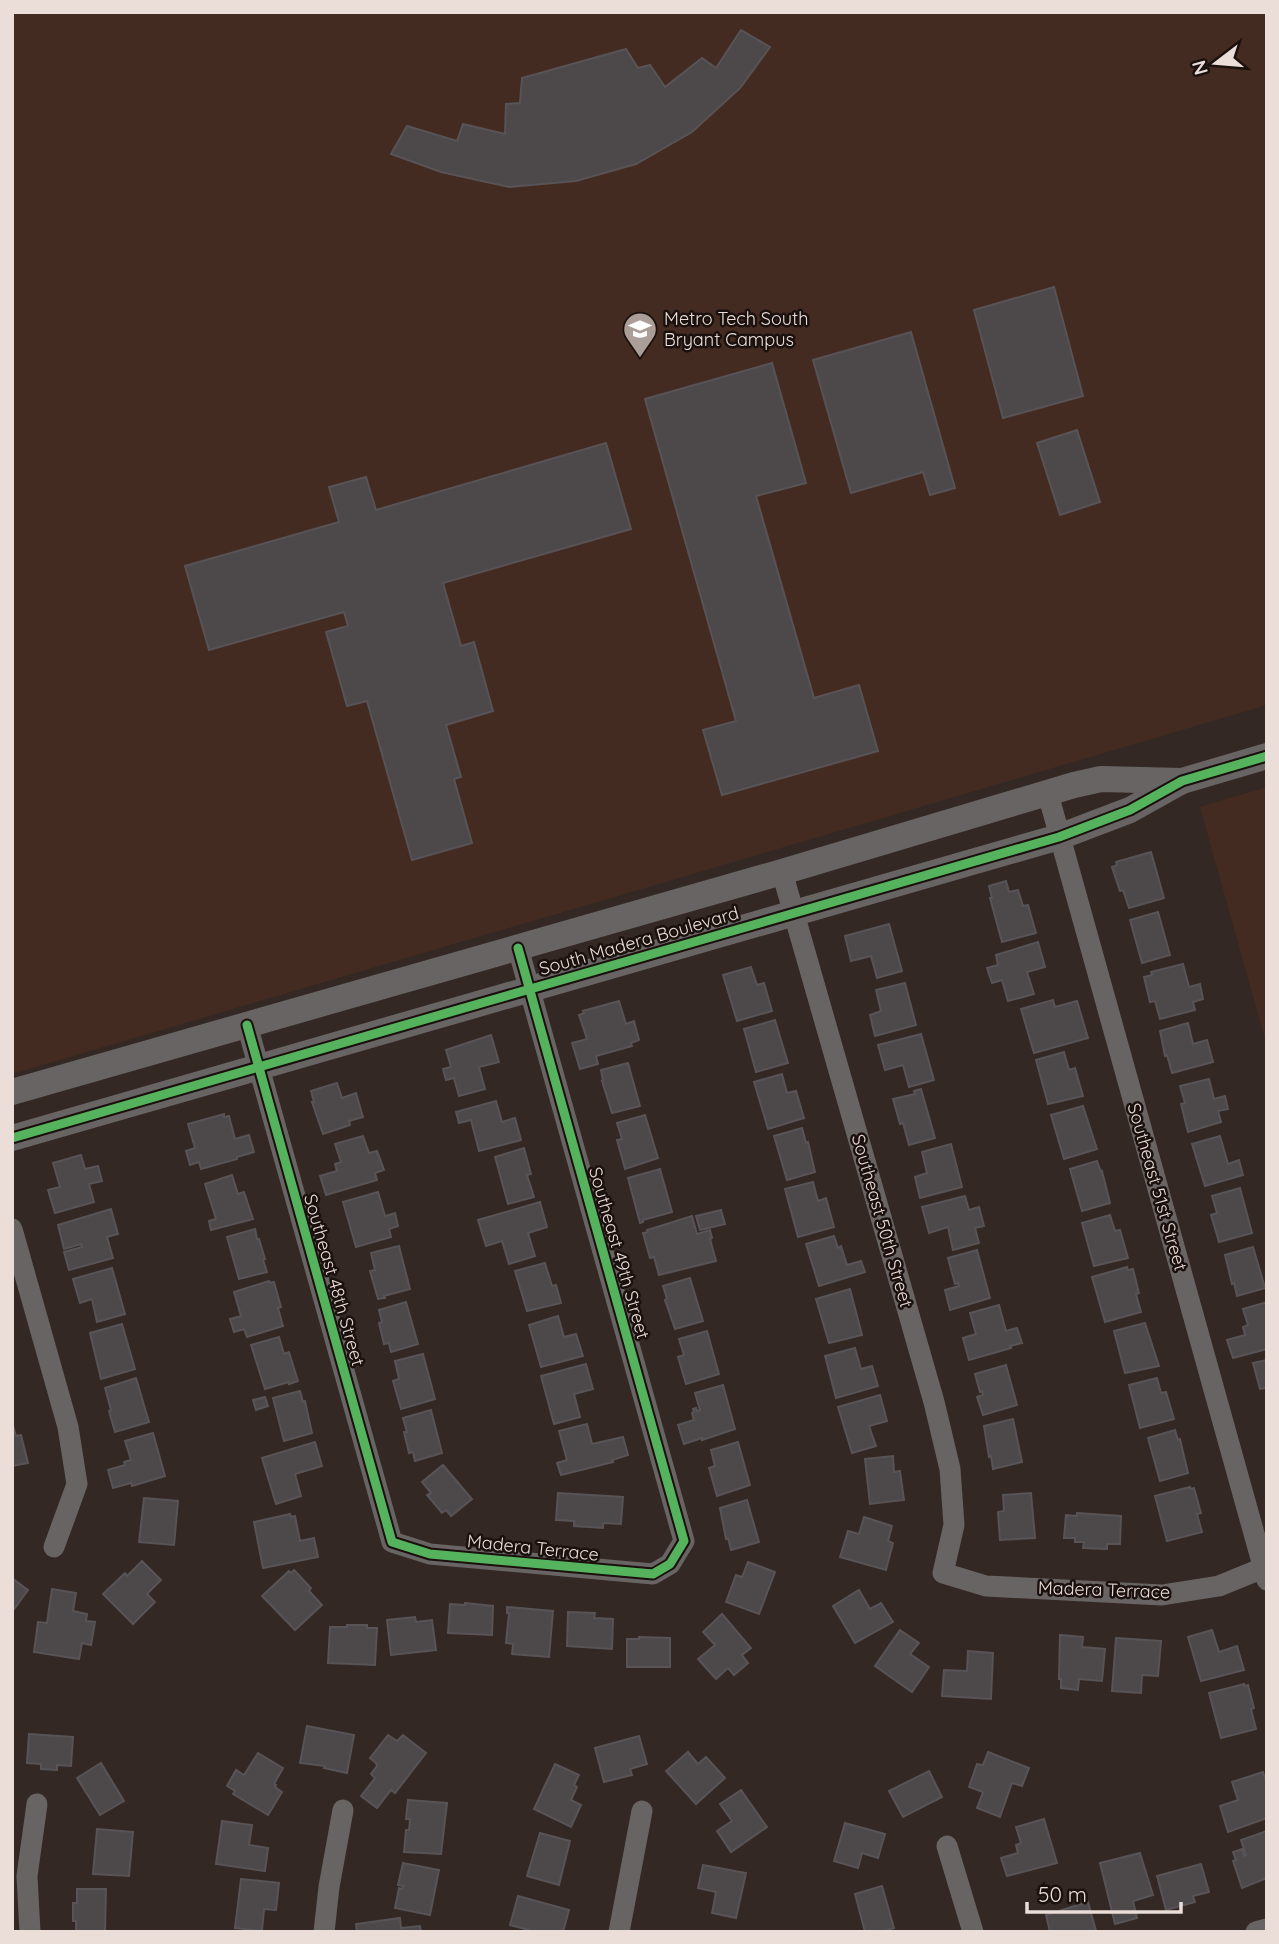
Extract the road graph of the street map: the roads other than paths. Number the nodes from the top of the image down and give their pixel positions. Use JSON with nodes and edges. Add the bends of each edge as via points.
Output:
{"nodes":[{"id":1,"x":1267,"y":756,"type":"edge"},
{"id":2,"x":1181,"y":781,"type":"junction"},
{"id":3,"x":1048,"y":794,"type":"junction"},
{"id":4,"x":1059,"y":837,"type":"junction"},
{"id":5,"x":782,"y":872,"type":"junction"},
{"id":6,"x":794,"y":913,"type":"junction"},
{"id":7,"x":518,"y":948,"type":"junction"},
{"id":8,"x":528,"y":989,"type":"junction"},
{"id":9,"x":247,"y":1025,"type":"junction"},
{"id":10,"x":258,"y":1068,"type":"junction"},
{"id":11,"x":12,"y":1092,"type":"edge"},
{"id":12,"x":12,"y":1139,"type":"edge"},
{"id":13,"x":12,"y":1229,"type":"edge"},
{"id":14,"x":392,"y":1542,"type":"joint"},
{"id":15,"x":54,"y":1547,"type":"dead end"},
{"id":16,"x":670,"y":1564,"type":"joint"},
{"id":17,"x":943,"y":1573,"type":"joint"},
{"id":18,"x":1265,"y":1574,"type":"edge"},
{"id":19,"x":37,"y":1804,"type":"dead end"},
{"id":20,"x":343,"y":1810,"type":"dead end"},
{"id":21,"x":642,"y":1811,"type":"dead end"},
{"id":22,"x":947,"y":1846,"type":"dead end"},
{"id":23,"x":1267,"y":1929,"type":"edge"},
{"id":24,"x":30,"y":1932,"type":"edge"},
{"id":25,"x":324,"y":1932,"type":"edge"},
{"id":26,"x":619,"y":1932,"type":"edge"},
{"id":27,"x":973,"y":1932,"type":"edge"},
{"id":28,"x":1256,"y":1932,"type":"edge"}],
"edges":[{"from":1,"to":2,"type":"street","name":"South Madera Boulevard"},
{"from":2,"to":3,"type":"street","name":"South Madera Boulevard","via":[[1101,779]]},
{"from":2,"to":4,"type":"street","name":"South Madera Boulevard","via":[[1130,810]]},
{"from":3,"to":4,"type":"street","name":"Southeast 51st Street"},
{"from":3,"to":5,"type":"street","name":"South Madera Boulevard"},
{"from":4,"to":6,"type":"street","name":"South Madera Boulevard"},
{"from":4,"to":18,"type":"street","name":"Southeast 51st Street"},
{"from":5,"to":6,"type":"street","name":"Southeast 50th Street"},
{"from":5,"to":7,"type":"street","name":"South Madera Boulevard"},
{"from":6,"to":8,"type":"street","name":"South Madera Boulevard"},
{"from":6,"to":17,"type":"street","name":"Southeast 50th Street","via":[[950,1469],[954,1525]]},
{"from":7,"to":8,"type":"street","name":"Southeast 49th Street"},
{"from":7,"to":9,"type":"street","name":"South Madera Boulevard"},
{"from":8,"to":10,"type":"street","name":"South Madera Boulevard"},
{"from":8,"to":16,"type":"street","name":"Southeast 49th Street","via":[[684,1541]]},
{"from":9,"to":10,"type":"street","name":"Southeast 48th Street"},
{"from":9,"to":11,"type":"street","name":"South Madera Boulevard"},
{"from":10,"to":12,"type":"street","name":"South Madera Boulevard"},
{"from":10,"to":14,"type":"street","name":"Southeast 48th Street"},
{"from":13,"to":15,"type":"street","via":[[68,1427],[77,1484]]},
{"from":14,"to":16,"type":"street","name":"Madera Terrace","via":[[430,1554],[618,1572],[653,1574]]},
{"from":17,"to":18,"type":"street","name":"Madera Terrace","via":[[986,1586],[1162,1595]]},
{"from":19,"to":24,"type":"street","via":[[27,1875]]},
{"from":20,"to":25,"type":"street"},
{"from":21,"to":26,"type":"street"},
{"from":22,"to":27,"type":"street"},
{"from":23,"to":28,"type":"street"}]}
